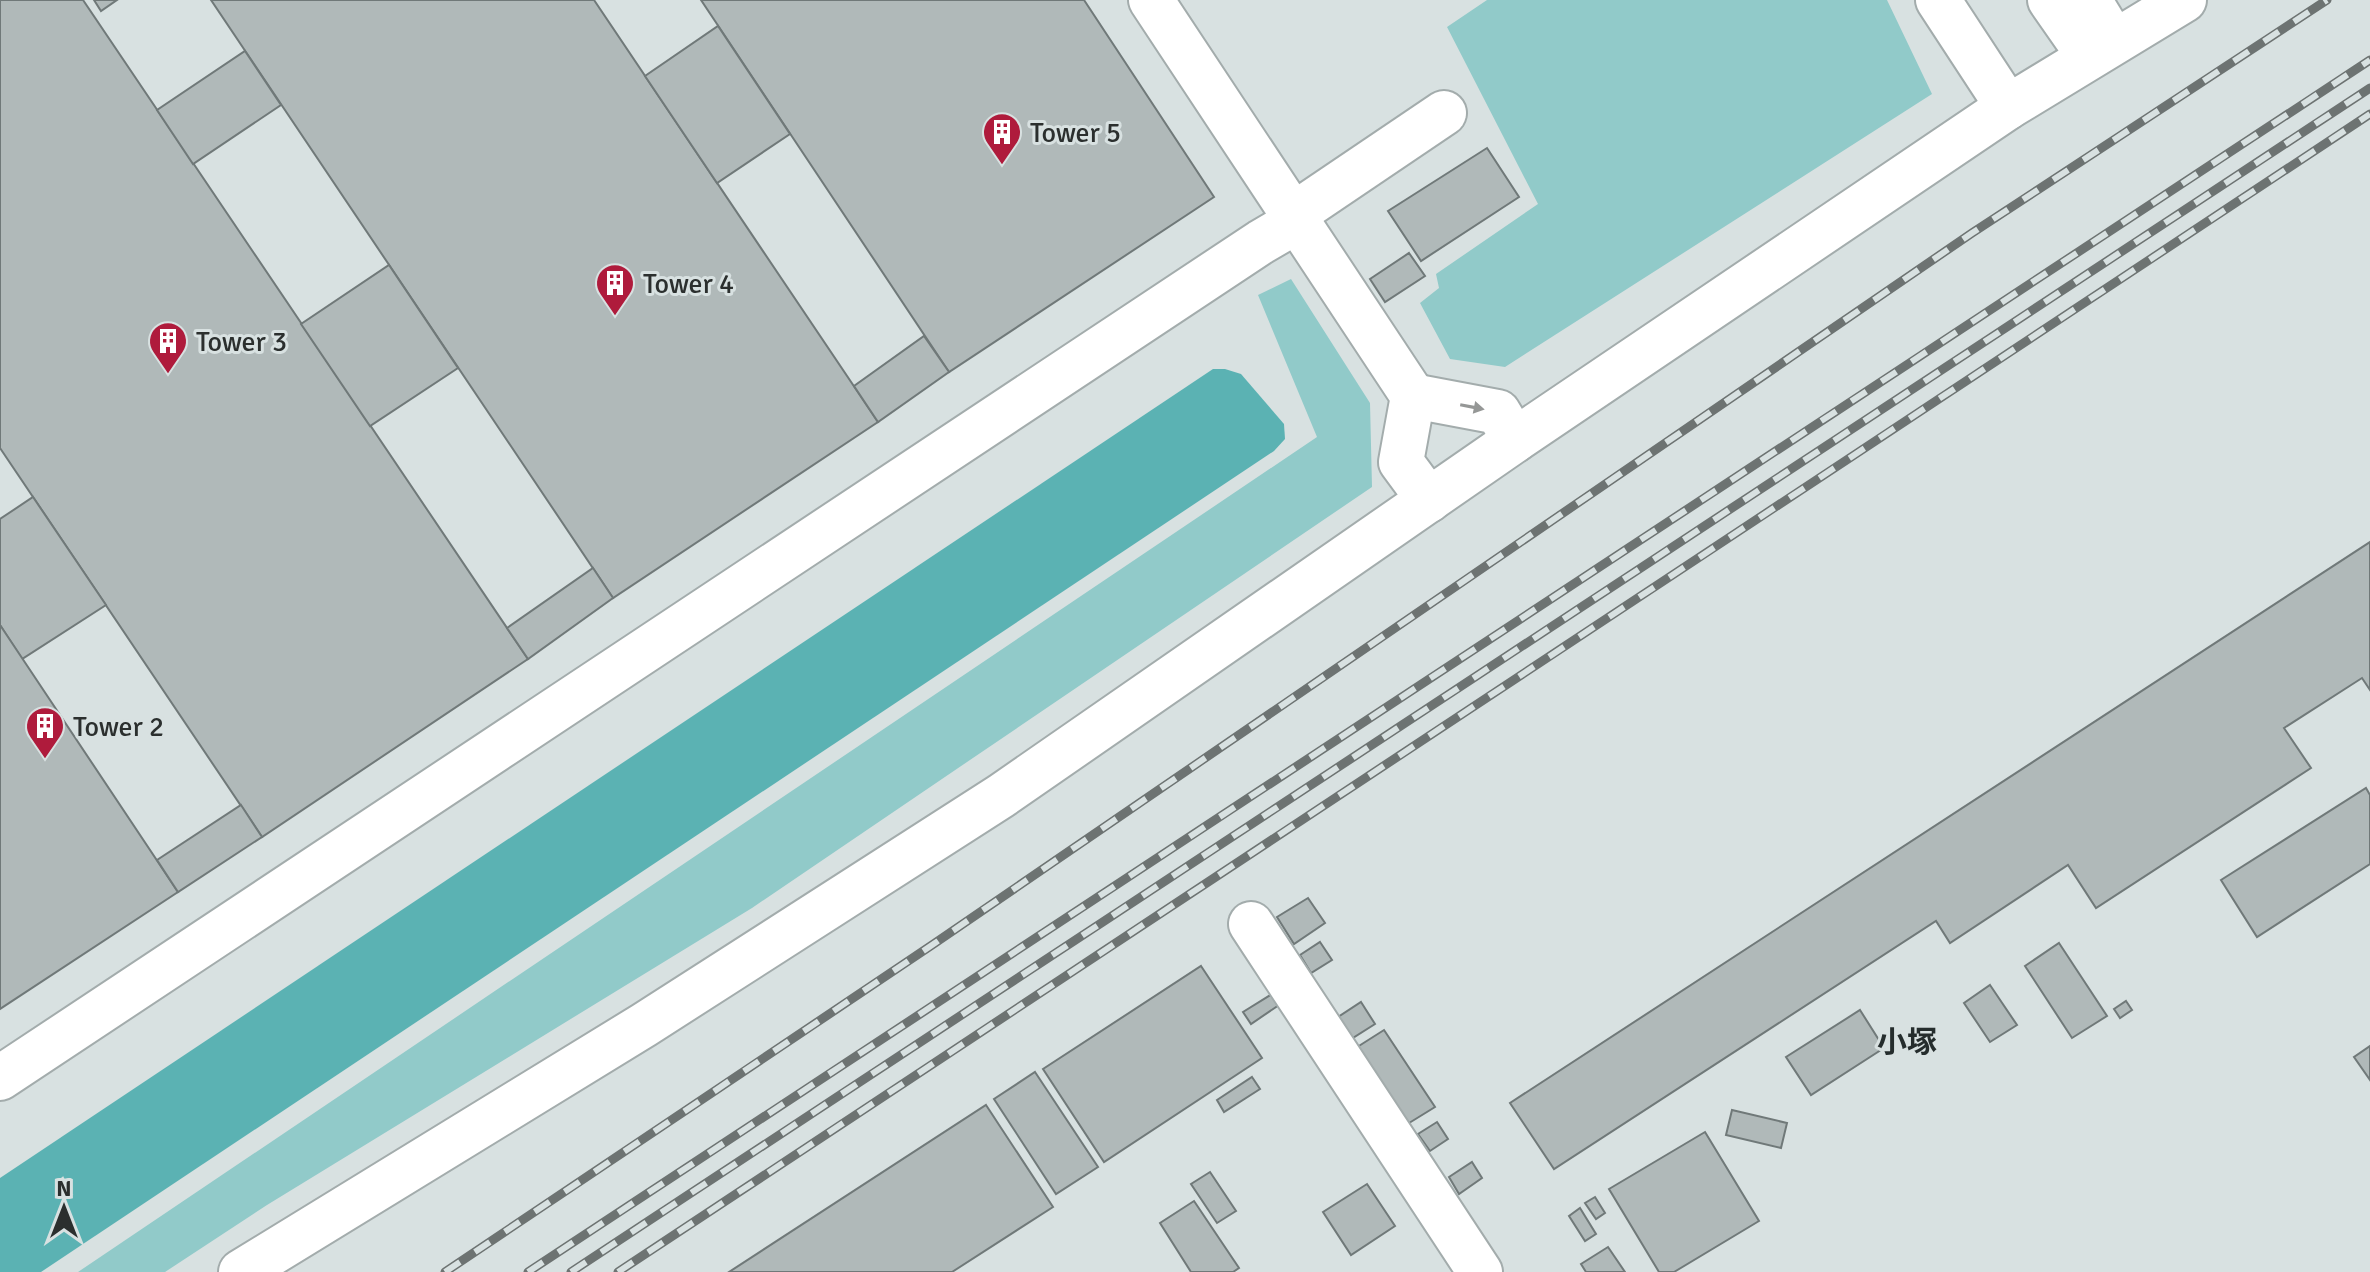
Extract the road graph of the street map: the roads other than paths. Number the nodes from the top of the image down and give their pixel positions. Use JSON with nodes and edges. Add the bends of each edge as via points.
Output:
{"nodes":[{"id":1,"x":1151,"y":0,"type":"edge"},
{"id":2,"x":1938,"y":0,"type":"edge"},
{"id":3,"x":2050,"y":0,"type":"edge"},
{"id":4,"x":2089,"y":0,"type":"edge"},
{"id":5,"x":2184,"y":0,"type":"edge"},
{"id":6,"x":2118,"y":30,"type":"edge"},
{"id":7,"x":2008,"y":107,"type":"junction"},
{"id":8,"x":1444,"y":113,"type":"dead end"},
{"id":9,"x":1295,"y":218,"type":"junction"},
{"id":10,"x":1413,"y":396,"type":"junction"},
{"id":11,"x":1515,"y":440,"type":"junction"},
{"id":12,"x":1429,"y":500,"type":"junction"},
{"id":13,"x":1251,"y":924,"type":"dead end"},
{"id":14,"x":0,"y":1078,"type":"edge"},
{"id":15,"x":241,"y":1272,"type":"edge"},
{"id":16,"x":1480,"y":1272,"type":"edge"}],
"edges":[{"from":1,"to":9,"type":"street"},
{"from":2,"to":7,"type":"street"},
{"from":3,"to":6,"type":"street"},
{"from":4,"to":6,"type":"street"},
{"from":5,"to":6,"type":"street"},
{"from":6,"to":7,"type":"street"},
{"from":7,"to":11,"type":"street"},
{"from":8,"to":9,"type":"street"},
{"from":9,"to":10,"type":"street"},
{"from":9,"to":14,"type":"street"},
{"from":10,"to":11,"type":"street","one_way":true,"via":[[1498,412]]},
{"from":10,"to":12,"type":"street","via":[[1401,462]]},
{"from":11,"to":12,"type":"street"},
{"from":12,"to":15,"type":"street","via":[[1001,796],[644,1025]]},
{"from":13,"to":16,"type":"street"}]}
